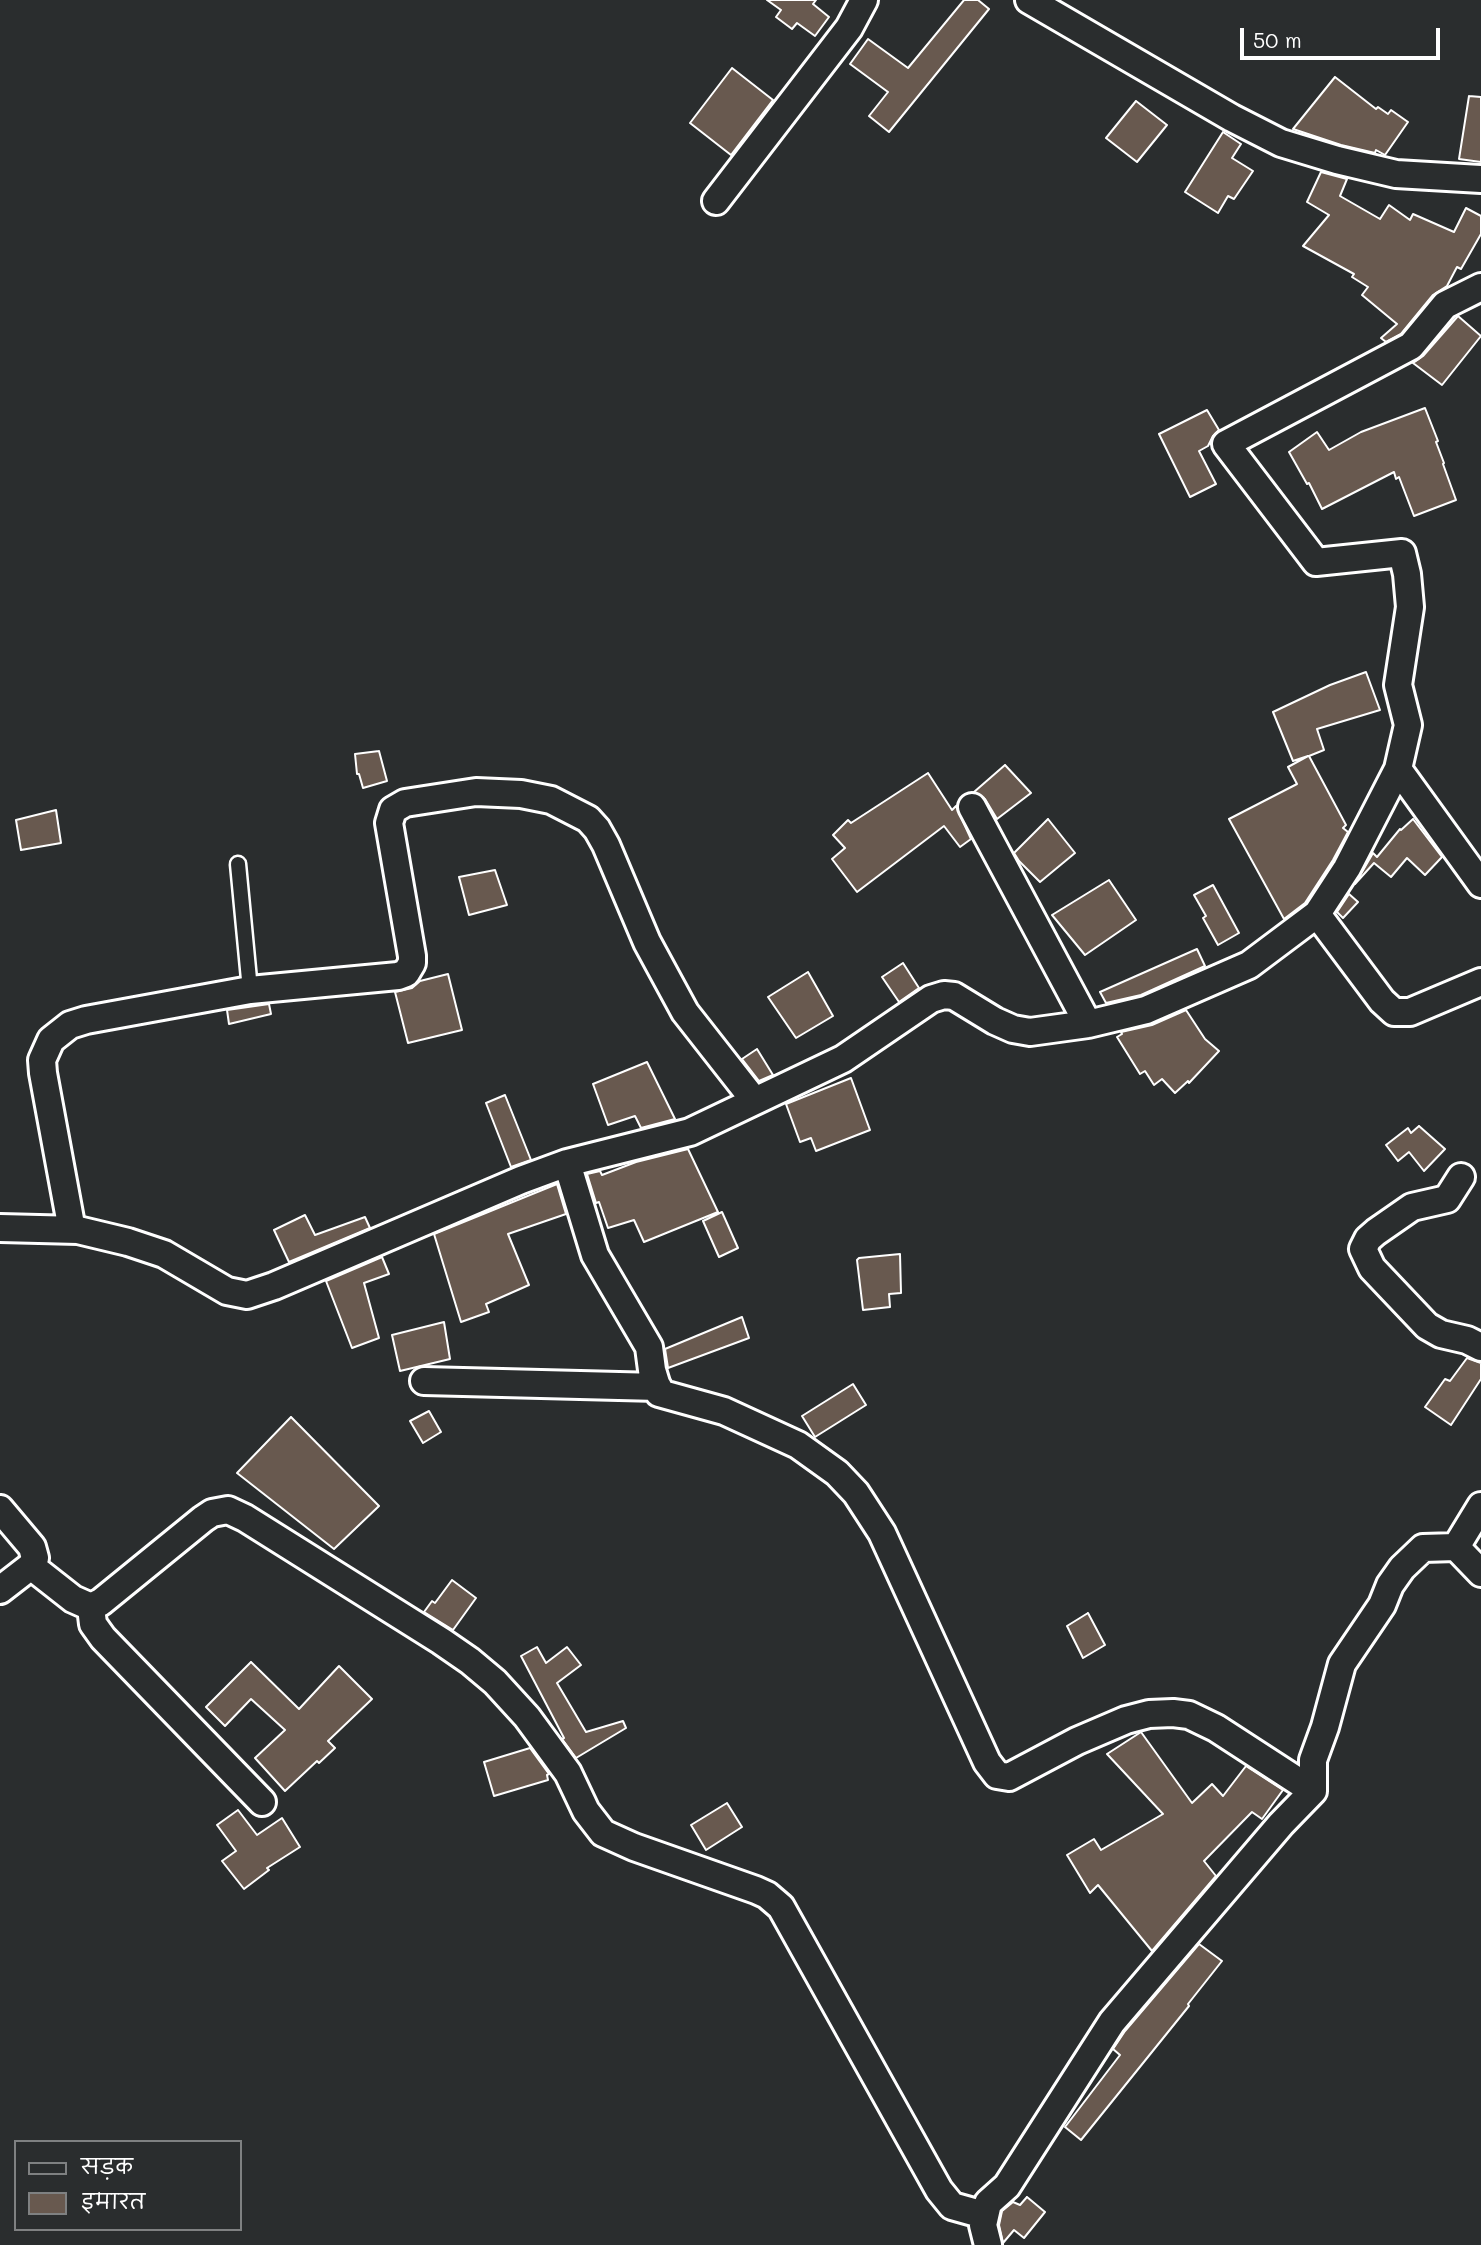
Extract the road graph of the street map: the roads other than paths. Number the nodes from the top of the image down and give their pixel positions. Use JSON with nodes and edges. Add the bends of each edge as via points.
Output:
{"nodes":[{"id":1,"x":864,"y":0,"type":"edge"},
{"id":2,"x":1029,"y":0,"type":"edge"},
{"id":3,"x":1481,"y":179,"type":"edge"},
{"id":4,"x":716,"y":201,"type":"dead end"},
{"id":5,"x":1481,"y":287,"type":"edge"},
{"id":6,"x":1398,"y":769,"type":"junction"},
{"id":7,"x":972,"y":807,"type":"dead end"},
{"id":8,"x":238,"y":864,"type":"dead end"},
{"id":9,"x":1481,"y":884,"type":"edge"},
{"id":10,"x":1317,"y":914,"type":"junction"},
{"id":11,"x":1481,"y":982,"type":"edge"},
{"id":12,"x":250,"y":990,"type":"junction"},
{"id":13,"x":1088,"y":1024,"type":"junction"},
{"id":14,"x":754,"y":1100,"type":"junction"},
{"id":15,"x":567,"y":1163,"type":"junction"},
{"id":16,"x":1461,"y":1177,"type":"dead end"},
{"id":17,"x":0,"y":1228,"type":"edge"},
{"id":18,"x":72,"y":1230,"type":"junction"},
{"id":19,"x":1481,"y":1347,"type":"edge"},
{"id":20,"x":424,"y":1381,"type":"dead end"},
{"id":21,"x":658,"y":1387,"type":"junction"},
{"id":22,"x":1481,"y":1506,"type":"edge"},
{"id":23,"x":0,"y":1508,"type":"edge"},
{"id":24,"x":1456,"y":1547,"type":"junction"},
{"id":25,"x":31,"y":1566,"type":"junction"},
{"id":26,"x":1481,"y":1573,"type":"edge"},
{"id":27,"x":0,"y":1590,"type":"edge"},
{"id":28,"x":91,"y":1607,"type":"junction"},
{"id":29,"x":1313,"y":1791,"type":"junction"},
{"id":30,"x":262,"y":1802,"type":"dead end"},
{"id":31,"x":984,"y":2215,"type":"junction"},
{"id":32,"x":988,"y":2245,"type":"edge"}],
"edges":[{"from":1,"to":4,"type":"street","via":[[849,28]]},
{"from":2,"to":3,"type":"street","via":[[1282,144],[1396,174]]},
{"from":5,"to":6,"type":"street","via":[[1445,305],[1411,346],[1226,444],[1316,562],[1402,553],[1410,607],[1398,685],[1408,725]]},
{"from":6,"to":9,"type":"street"},
{"from":6,"to":10,"type":"street","via":[[1347,868]]},
{"from":7,"to":13,"type":"street"},
{"from":8,"to":12,"type":"lane"},
{"from":10,"to":11,"type":"street","via":[[1394,1012],[1410,1013]]},
{"from":10,"to":13,"type":"street","via":[[1250,965],[1146,1010]]},
{"from":12,"to":14,"type":"street","via":[[398,976],[410,968],[412,956],[389,823],[398,806],[476,792],[551,800],[588,819],[597,830],[647,943],[685,1012]]},
{"from":12,"to":18,"type":"street","via":[[86,1020],[70,1025],[51,1040],[42,1060],[43,1073]]},
{"from":13,"to":14,"type":"street","via":[[1030,1032],[1013,1029],[954,996],[944,995],[931,999],[843,1059]]},
{"from":14,"to":15,"type":"street","via":[[690,1132]]},
{"from":15,"to":18,"type":"street","via":[[247,1295],[227,1291],[156,1251]]},
{"from":15,"to":21,"type":"street","via":[[595,1255],[649,1347]]},
{"from":16,"to":19,"type":"street","via":[[1447,1199],[1412,1207],[1376,1232],[1363,1250],[1372,1268],[1427,1326]]},
{"from":17,"to":18,"type":"street"},
{"from":20,"to":21,"type":"street"},
{"from":21,"to":29,"type":"street","via":[[659,1393],[724,1411],[798,1444],[856,1493],[882,1533],[997,1775],[1009,1777],[1126,1720],[1173,1713],[1216,1728]]},
{"from":22,"to":24,"type":"street"},
{"from":23,"to":25,"type":"street","via":[[32,1547],[35,1558]]},
{"from":24,"to":26,"type":"street"},
{"from":24,"to":29,"type":"street","via":[[1423,1548],[1402,1568],[1342,1664],[1313,1760]]},
{"from":25,"to":27,"type":"street"},
{"from":25,"to":28,"type":"street","via":[[73,1599]]},
{"from":28,"to":30,"type":"street","via":[[93,1624],[103,1639]]},
{"from":28,"to":31,"type":"street","via":[[203,1519],[228,1510],[441,1641],[495,1682],[527,1717],[568,1773],[586,1811],[603,1833],[756,1890],[781,1907],[939,2190],[952,2206]]},
{"from":29,"to":31,"type":"street","via":[[1112,2022]]},
{"from":31,"to":32,"type":"street"}]}
